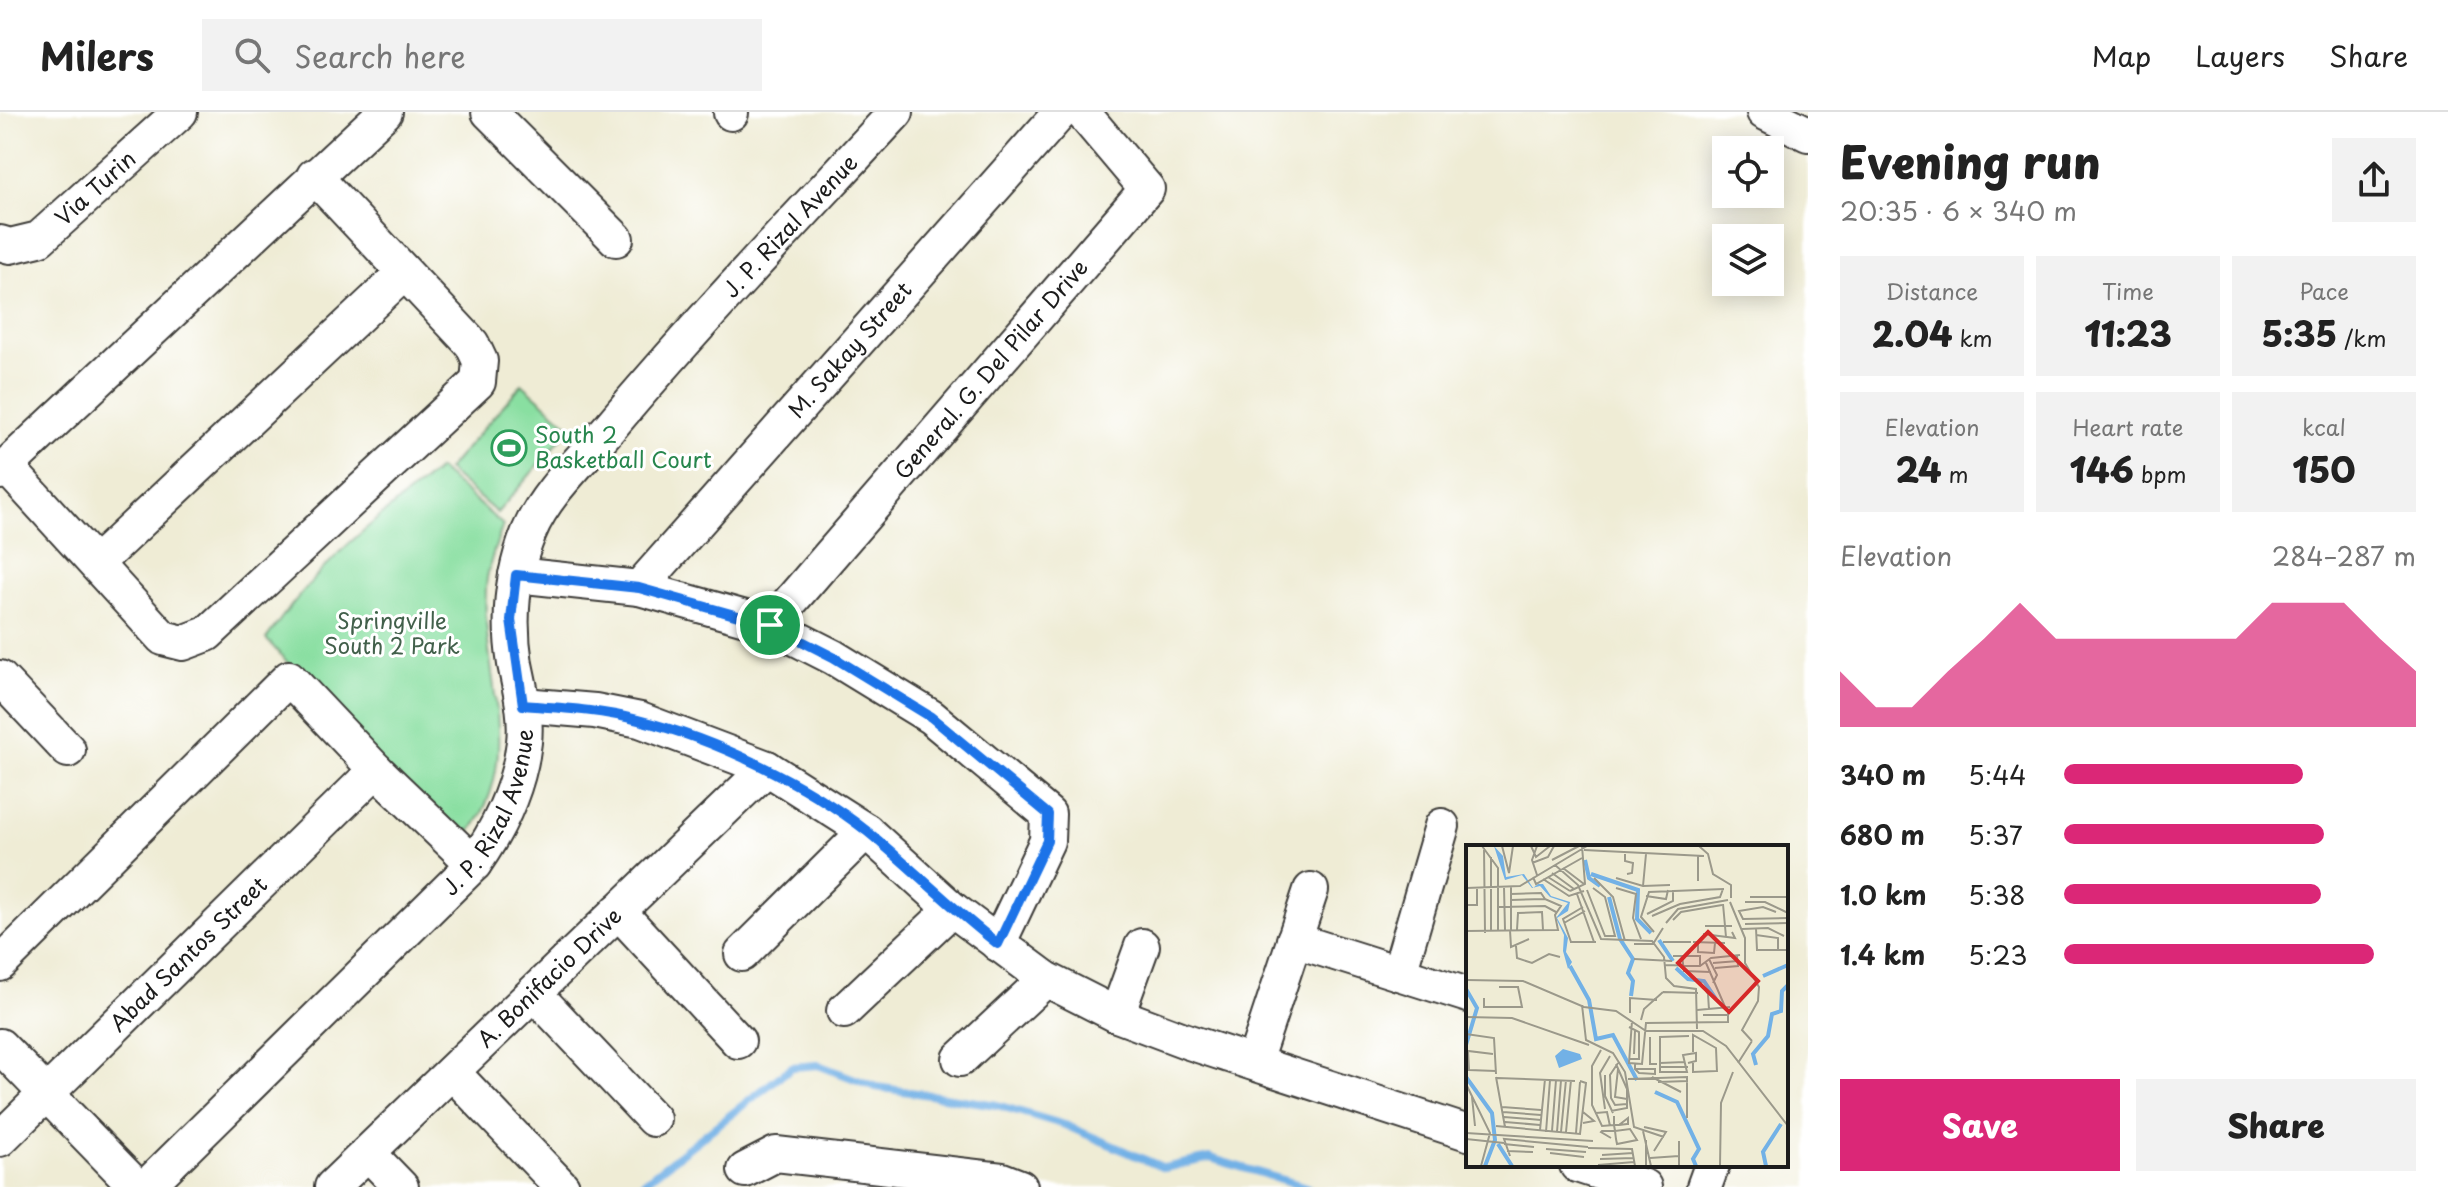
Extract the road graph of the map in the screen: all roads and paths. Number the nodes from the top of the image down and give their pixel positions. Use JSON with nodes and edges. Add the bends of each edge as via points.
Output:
{"nodes":[{"id":1,"x":385,"y":112,"type":"edge"},
{"id":2,"x":489,"y":112,"type":"edge"},
{"id":3,"x":896,"y":112,"type":"edge"},
{"id":4,"x":1061,"y":112,"type":"edge"},
{"id":5,"x":1082,"y":112,"type":"edge"},
{"id":6,"x":1764,"y":112,"type":"edge"},
{"id":7,"x":163,"y":118,"type":"edge"},
{"id":8,"x":1808,"y":134,"type":"edge"},
{"id":9,"x":314,"y":176,"type":"junction"},
{"id":10,"x":616,"y":239,"type":"dead end"},
{"id":11,"x":0,"y":243,"type":"edge"},
{"id":12,"x":404,"y":273,"type":"junction"},
{"id":13,"x":3,"y":469,"type":"edge"},
{"id":14,"x":96,"y":563,"type":"junction"},
{"id":15,"x":516,"y":575,"type":"junction"},
{"id":16,"x":639,"y":588,"type":"junction"},
{"id":17,"x":770,"y":625,"type":"junction"},
{"id":18,"x":0,"y":678,"type":"edge"},
{"id":19,"x":523,"y":705,"type":"junction"},
{"id":20,"x":68,"y":750,"type":"dead end"},
{"id":21,"x":767,"y":768,"type":"junction"},
{"id":22,"x":376,"y":770,"type":"junction"},
{"id":23,"x":1442,"y":826,"type":"dead end"},
{"id":24,"x":866,"y":831,"type":"junction"},
{"id":25,"x":474,"y":864,"type":"junction"},
{"id":26,"x":1311,"y":890,"type":"dead end"},
{"id":27,"x":952,"y":909,"type":"junction"},
{"id":28,"x":618,"y":911,"type":"junction"},
{"id":29,"x":1294,"y":940,"type":"junction"},
{"id":30,"x":998,"y":944,"type":"junction"},
{"id":31,"x":1142,"y":946,"type":"dead end"},
{"id":32,"x":742,"y":954,"type":"dead end"},
{"id":33,"x":0,"y":964,"type":"edge"},
{"id":34,"x":1399,"y":973,"type":"junction"},
{"id":35,"x":1046,"y":979,"type":"junction"},
{"id":36,"x":534,"y":993,"type":"junction"},
{"id":37,"x":1466,"y":994,"type":"edge"},
{"id":38,"x":844,"y":1011,"type":"dead end"},
{"id":39,"x":1117,"y":1015,"type":"junction"},
{"id":40,"x":738,"y":1041,"type":"dead end"},
{"id":41,"x":0,"y":1046,"type":"edge"},
{"id":42,"x":960,"y":1059,"type":"dead end"},
{"id":43,"x":1254,"y":1062,"type":"junction"},
{"id":44,"x":452,"y":1072,"type":"junction"},
{"id":45,"x":48,"y":1095,"type":"junction"},
{"id":46,"x":653,"y":1119,"type":"dead end"},
{"id":47,"x":1466,"y":1132,"type":"edge"},
{"id":48,"x":0,"y":1139,"type":"edge"},
{"id":49,"x":369,"y":1154,"type":"junction"},
{"id":50,"x":1583,"y":1167,"type":"edge"},
{"id":51,"x":1711,"y":1167,"type":"edge"},
{"id":52,"x":745,"y":1170,"type":"dead end"},
{"id":53,"x":137,"y":1187,"type":"edge"},
{"id":54,"x":146,"y":1187,"type":"edge"},
{"id":55,"x":332,"y":1187,"type":"edge"},
{"id":56,"x":401,"y":1187,"type":"edge"},
{"id":57,"x":562,"y":1187,"type":"edge"},
{"id":58,"x":1020,"y":1187,"type":"edge"},
{"id":59,"x":1644,"y":1187,"type":"edge"},
{"id":60,"x":1704,"y":1187,"type":"edge"}],
"edges":[{"from":1,"to":9,"type":"street"},
{"from":2,"to":10,"type":"street"},
{"from":3,"to":15,"type":"street","name":"J. P. Rizal Avenue","via":[[554,492],[530,530]]},
{"from":4,"to":16,"type":"street","name":"M. Sakay Street"},
{"from":5,"to":17,"type":"street","name":"General. G. Del Pilar Drive","via":[[1147,189]]},
{"from":6,"to":8,"type":"street"},
{"from":7,"to":11,"type":"street","name":"Via Turin","via":[[39,239],[10,246]]},
{"from":9,"to":12,"type":"street"},
{"from":9,"to":13,"type":"street"},
{"from":12,"to":14,"type":"street"},
{"from":12,"to":14,"type":"street","via":[[472,344],[480,361],[478,382],[207,634],[183,643],[163,638]]},
{"from":13,"to":14,"type":"street"},
{"from":15,"to":16,"type":"street"},
{"from":15,"to":19,"type":"street","name":"J. P. Rizal Avenue","via":[[511,620]]},
{"from":16,"to":17,"type":"street"},
{"from":17,"to":30,"type":"street","via":[[931,717],[1048,814],[1047,841]]},
{"from":18,"to":20,"type":"street"},
{"from":19,"to":21,"type":"street","via":[[640,720]]},
{"from":19,"to":25,"type":"street","name":"J. P. Rizal Avenue","via":[[524,742],[512,794],[498,830]]},
{"from":21,"to":24,"type":"street"},
{"from":21,"to":28,"type":"street","name":"A. Bonifacio Drive"},
{"from":22,"to":25,"type":"street"},
{"from":22,"to":33,"type":"street","via":[[289,678]]},
{"from":22,"to":45,"type":"street","name":"Abad Santos Street"},
{"from":23,"to":34,"type":"street"},
{"from":24,"to":27,"type":"street"},
{"from":24,"to":32,"type":"street"},
{"from":25,"to":54,"type":"street","name":"J. P. Rizal Avenue"},
{"from":26,"to":29,"type":"street"},
{"from":27,"to":30,"type":"street"},
{"from":27,"to":38,"type":"street"},
{"from":28,"to":36,"type":"street","name":"A. Bonifacio Drive"},
{"from":28,"to":40,"type":"street"},
{"from":29,"to":34,"type":"street"},
{"from":29,"to":43,"type":"street"},
{"from":30,"to":35,"type":"street"},
{"from":31,"to":39,"type":"street"},
{"from":34,"to":37,"type":"street"},
{"from":35,"to":39,"type":"street"},
{"from":35,"to":42,"type":"street"},
{"from":36,"to":44,"type":"street","name":"A. Bonifacio Drive"},
{"from":36,"to":46,"type":"street"},
{"from":39,"to":43,"type":"street"},
{"from":41,"to":45,"type":"street"},
{"from":43,"to":47,"type":"street"},
{"from":44,"to":49,"type":"street","name":"A. Bonifacio Drive"},
{"from":44,"to":57,"type":"street"},
{"from":45,"to":48,"type":"street","name":"Abad Santos Street"},
{"from":45,"to":53,"type":"street"},
{"from":49,"to":55,"type":"street","name":"A. Bonifacio Drive"},
{"from":49,"to":56,"type":"street"},
{"from":50,"to":59,"type":"street"},
{"from":51,"to":60,"type":"street"},
{"from":52,"to":58,"type":"street","via":[[776,1154],[1002,1180]]}]}
